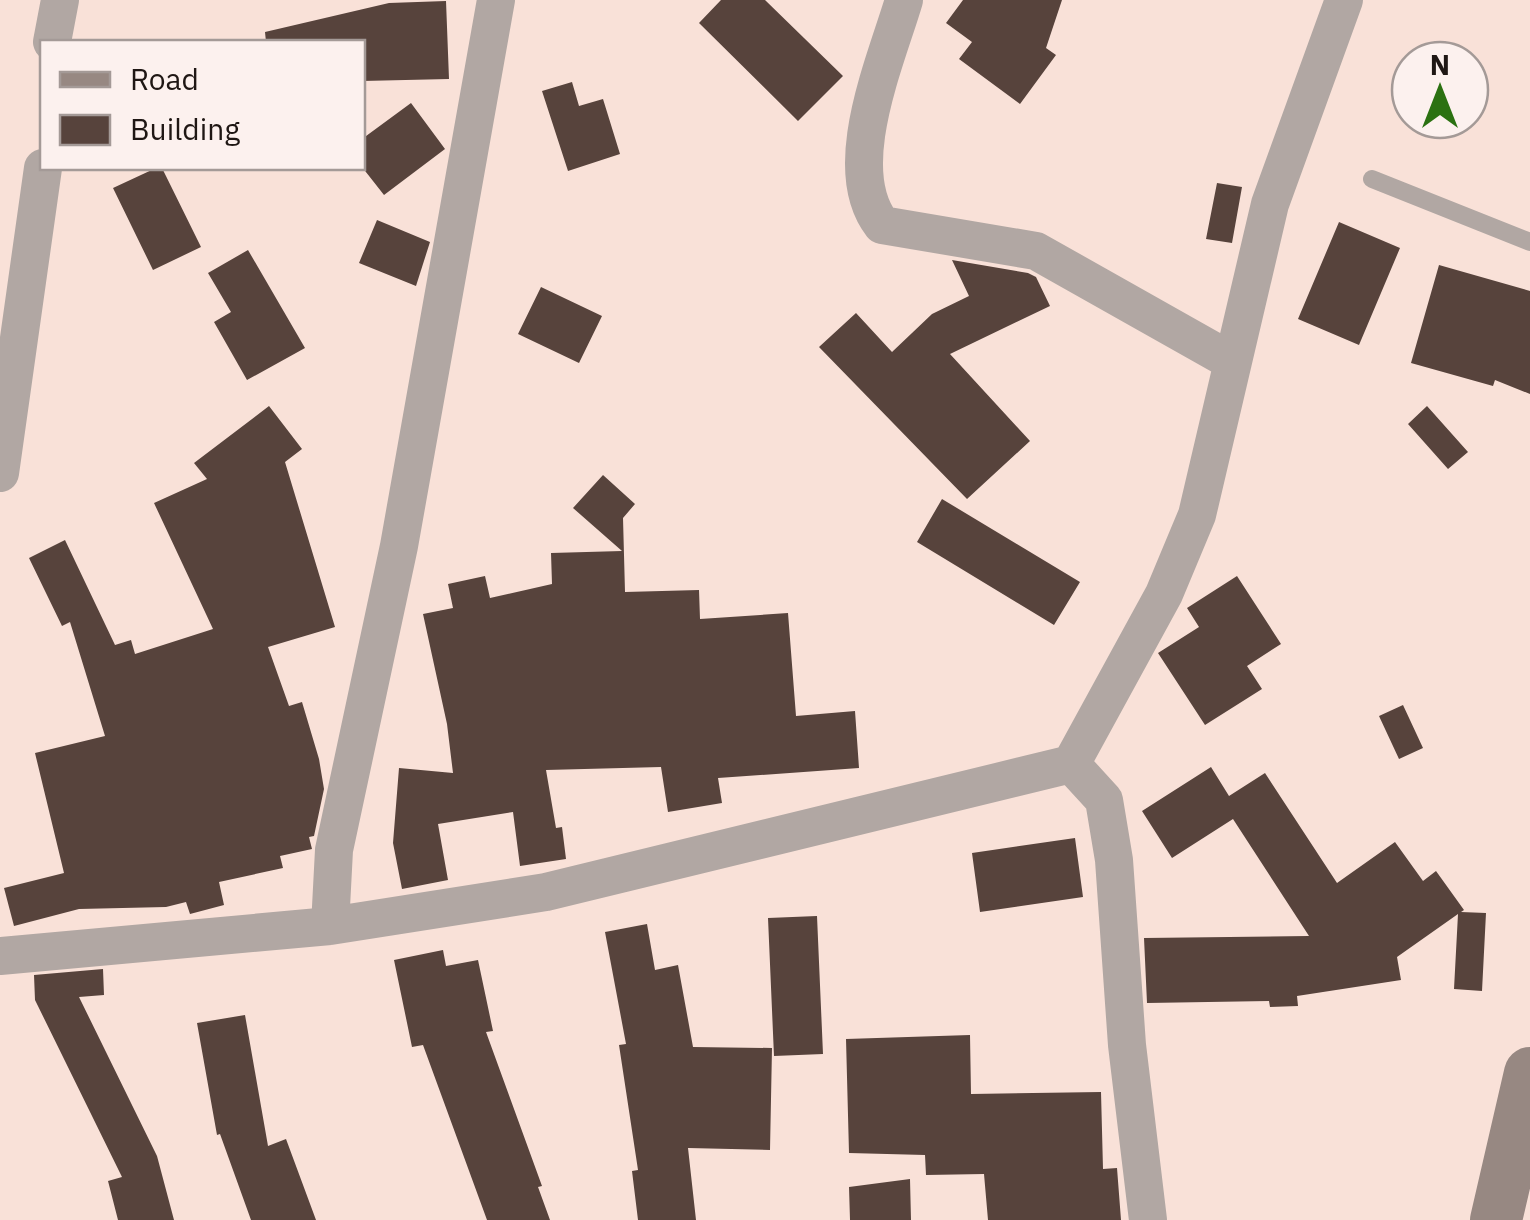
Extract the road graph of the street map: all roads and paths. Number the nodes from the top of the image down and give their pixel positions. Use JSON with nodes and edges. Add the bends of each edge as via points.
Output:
{"nodes":[{"id":1,"x":60,"y":0,"type":"edge"},
{"id":2,"x":496,"y":0,"type":"edge"},
{"id":3,"x":904,"y":0,"type":"edge"},
{"id":4,"x":1344,"y":0,"type":"edge"},
{"id":5,"x":52,"y":40,"type":"edge"},
{"id":6,"x":43,"y":170,"type":"edge"},
{"id":7,"x":1372,"y":179,"type":"dead end"},
{"id":8,"x":1530,"y":242,"type":"edge"},
{"id":9,"x":1233,"y":362,"type":"junction"},
{"id":10,"x":0,"y":473,"type":"edge"},
{"id":11,"x":1071,"y":764,"type":"junction"},
{"id":12,"x":330,"y":926,"type":"junction"},
{"id":13,"x":0,"y":956,"type":"edge"},
{"id":14,"x":1530,"y":1073,"type":"edge"},
{"id":15,"x":1148,"y":1220,"type":"edge"},
{"id":16,"x":1496,"y":1220,"type":"edge"}],
"edges":[{"from":1,"to":5,"type":"street"},
{"from":2,"to":12,"type":"street","via":[[398,546],[334,850]]},
{"from":3,"to":9,"type":"street","via":[[862,162],[870,210],[882,225],[1036,251]]},
{"from":4,"to":9,"type":"street","via":[[1270,204]]},
{"from":6,"to":10,"type":"street"},
{"from":7,"to":8,"type":"lane"},
{"from":9,"to":11,"type":"street","via":[[1197,515],[1164,594]]},
{"from":11,"to":12,"type":"street","via":[[546,892]]},
{"from":11,"to":15,"type":"street","via":[[1104,800]]},
{"from":12,"to":13,"type":"street"},
{"from":14,"to":16,"type":"main road"}]}
